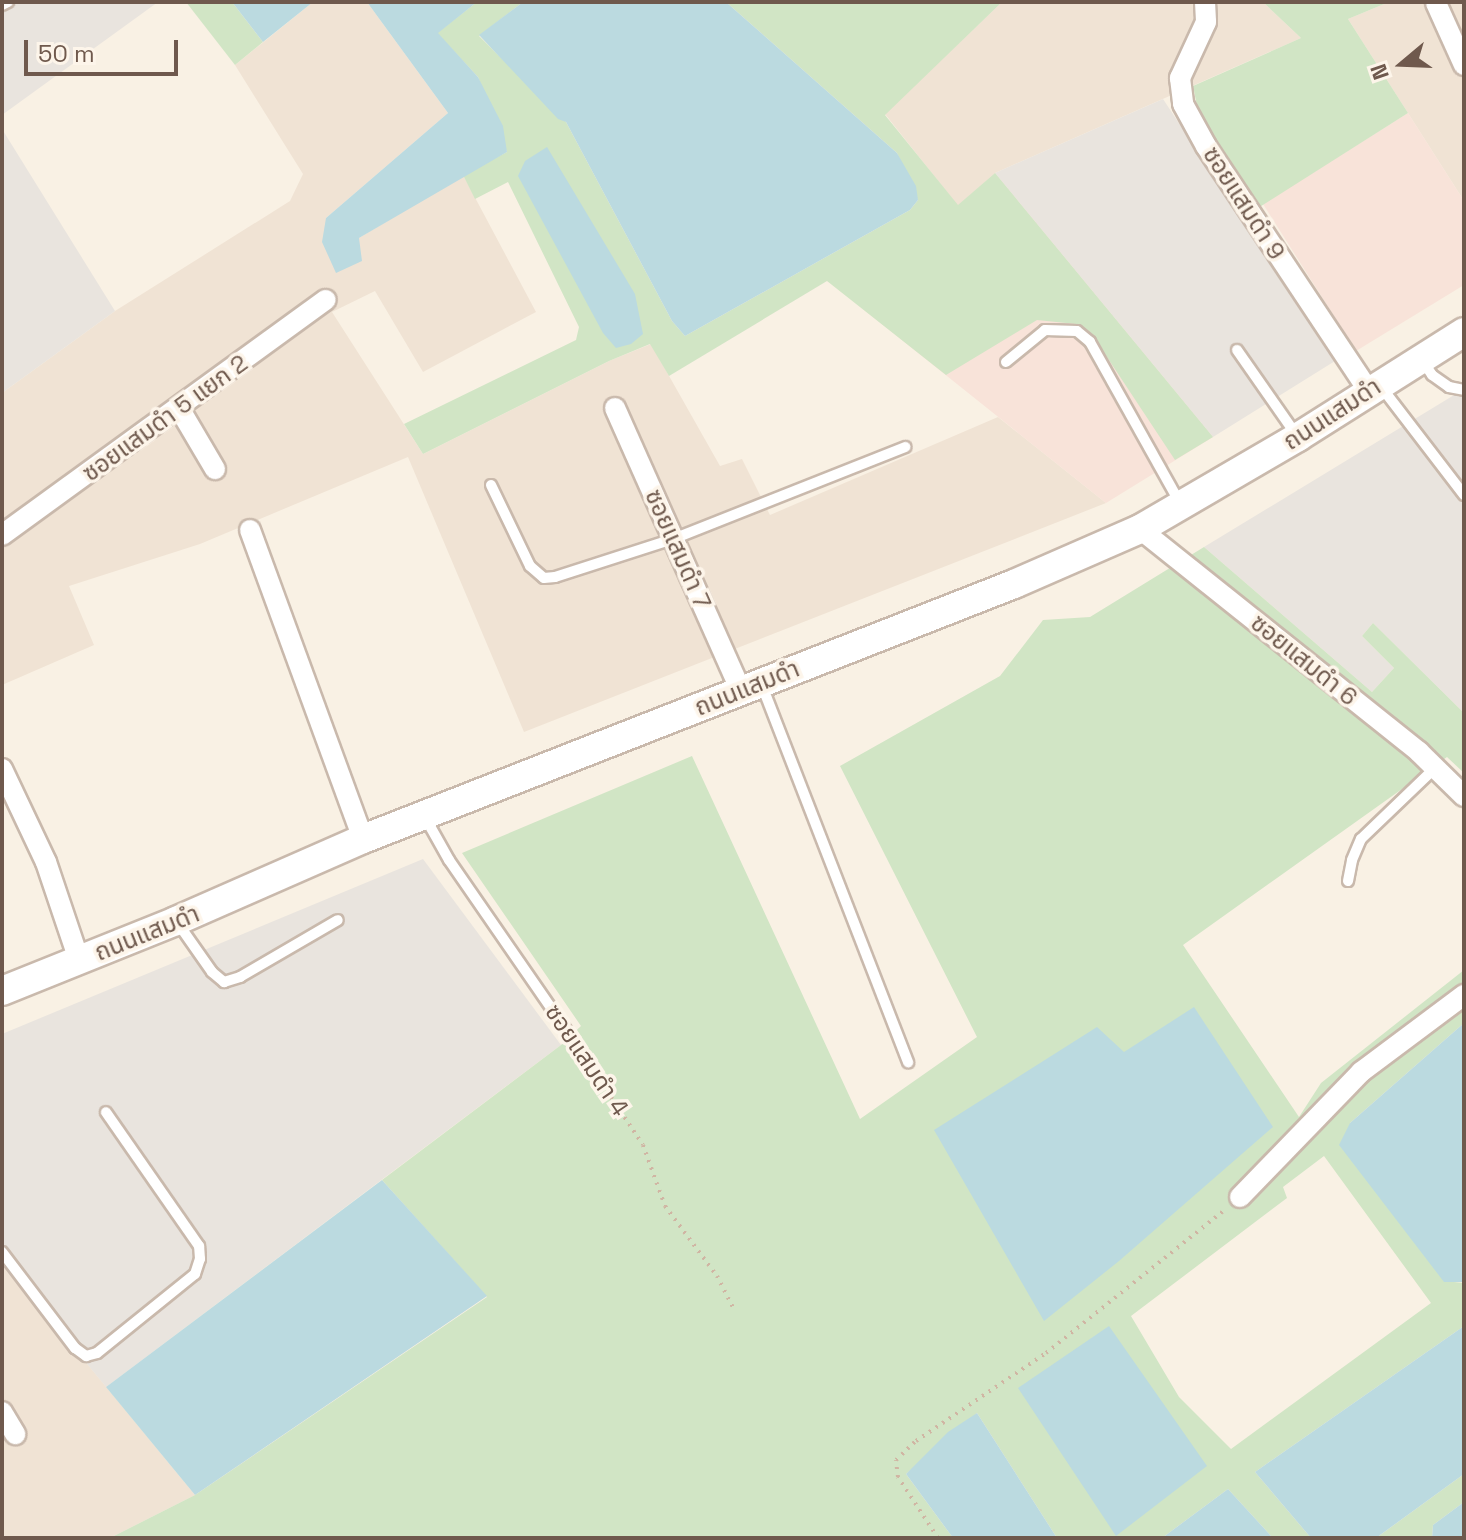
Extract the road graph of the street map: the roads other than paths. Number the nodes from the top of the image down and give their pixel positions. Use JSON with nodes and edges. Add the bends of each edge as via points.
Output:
{"nodes":[{"id":1,"x":8,"y":2,"type":"edge"},
{"id":2,"x":1205,"y":2,"type":"edge"},
{"id":3,"x":1436,"y":3,"type":"edge"},
{"id":4,"x":2,"y":5,"type":"edge"},
{"id":5,"x":1464,"y":65,"type":"edge"},
{"id":6,"x":326,"y":300,"type":"dead end"},
{"id":7,"x":1464,"y":332,"type":"edge"},
{"id":8,"x":1237,"y":350,"type":"dead end"},
{"id":9,"x":1421,"y":358,"type":"junction"},
{"id":10,"x":1006,"y":362,"type":"dead end"},
{"id":11,"x":1374,"y":387,"type":"junction"},
{"id":12,"x":1464,"y":390,"type":"edge"},
{"id":13,"x":179,"y":408,"type":"junction"},
{"id":14,"x":615,"y":408,"type":"dead end"},
{"id":15,"x":1298,"y":437,"type":"junction"},
{"id":16,"x":905,"y":447,"type":"dead end"},
{"id":17,"x":215,"y":469,"type":"dead end"},
{"id":18,"x":491,"y":485,"type":"dead end"},
{"id":19,"x":1464,"y":495,"type":"edge"},
{"id":20,"x":1182,"y":507,"type":"junction"},
{"id":21,"x":1140,"y":529,"type":"junction"},
{"id":22,"x":250,"y":530,"type":"dead end"},
{"id":23,"x":2,"y":535,"type":"edge"},
{"id":24,"x":673,"y":539,"type":"junction"},
{"id":25,"x":751,"y":686,"type":"junction"},
{"id":26,"x":1435,"y":768,"type":"junction"},
{"id":27,"x":2,"y":769,"type":"edge"},
{"id":28,"x":1464,"y":796,"type":"edge"},
{"id":29,"x":424,"y":816,"type":"junction"},
{"id":30,"x":363,"y":839,"type":"junction"},
{"id":31,"x":1348,"y":881,"type":"dead end"},
{"id":32,"x":338,"y":920,"type":"dead end"},
{"id":33,"x":176,"y":921,"type":"junction"},
{"id":34,"x":79,"y":960,"type":"junction"},
{"id":35,"x":2,"y":991,"type":"edge"},
{"id":36,"x":1464,"y":995,"type":"edge"},
{"id":37,"x":582,"y":1053,"type":"road end"},
{"id":38,"x":908,"y":1062,"type":"dead end"},
{"id":39,"x":106,"y":1112,"type":"dead end"},
{"id":40,"x":1240,"y":1197,"type":"road end"},
{"id":41,"x":2,"y":1252,"type":"edge"},
{"id":42,"x":2,"y":1412,"type":"edge"},
{"id":43,"x":15,"y":1434,"type":"dead end"}],
"edges":[{"from":1,"to":4,"type":"lane"},
{"from":2,"to":11,"type":"street","name":"ซอยแสมดำ 9","via":[[1206,22],[1180,78],[1183,104],[1206,146]]},
{"from":3,"to":5,"type":"street"},
{"from":6,"to":13,"type":"street","name":"ซอยแสมดำ 5 แยก 2"},
{"from":7,"to":9,"type":"street","name":"ถนนแสมดำ"},
{"from":8,"to":15,"type":"lane"},
{"from":9,"to":11,"type":"street","name":"ถนนแสมดำ"},
{"from":9,"to":12,"type":"lane","via":[[1432,375]]},
{"from":10,"to":20,"type":"lane","via":[[1045,330],[1077,331],[1090,342]]},
{"from":11,"to":15,"type":"street","name":"ถนนแสมดำ"},
{"from":11,"to":19,"type":"lane"},
{"from":13,"to":17,"type":"street"},
{"from":13,"to":23,"type":"street","name":"ซอยแสมดำ 5 แยก 2"},
{"from":14,"to":24,"type":"street","name":"ซอยแสมดำ 7"},
{"from":15,"to":20,"type":"street","name":"ถนนแสมดำ"},
{"from":16,"to":24,"type":"lane"},
{"from":18,"to":24,"type":"lane","via":[[530,566],[544,578]]},
{"from":20,"to":21,"type":"street","name":"ถนนแสมดำ"},
{"from":21,"to":25,"type":"street","name":"ถนนแสมดำ"},
{"from":21,"to":26,"type":"street","name":"ซอยแสมดำ 6"},
{"from":22,"to":30,"type":"street"},
{"from":24,"to":25,"type":"street","name":"ซอยแสมดำ 7"},
{"from":25,"to":29,"type":"street","name":"ถนนแสมดำ"},
{"from":25,"to":38,"type":"lane"},
{"from":26,"to":28,"type":"street","name":"ซอยแสมดำ 6"},
{"from":26,"to":31,"type":"lane","via":[[1361,839]]},
{"from":27,"to":34,"type":"street","via":[[46,862]]},
{"from":29,"to":30,"type":"street","name":"ถนนแสมดำ"},
{"from":29,"to":37,"type":"lane","name":"ซอยแสมดำ 4"},
{"from":30,"to":33,"type":"street","name":"ถนนแสมดำ"},
{"from":32,"to":33,"type":"lane","via":[[224,982]]},
{"from":33,"to":34,"type":"street","name":"ถนนแสมดำ"},
{"from":34,"to":35,"type":"street","name":"ถนนแสมดำ"},
{"from":36,"to":40,"type":"street","via":[[1361,1072]]},
{"from":39,"to":41,"type":"lane","via":[[199,1246],[195,1274],[97,1353],[86,1356]]},
{"from":42,"to":43,"type":"street"}]}
